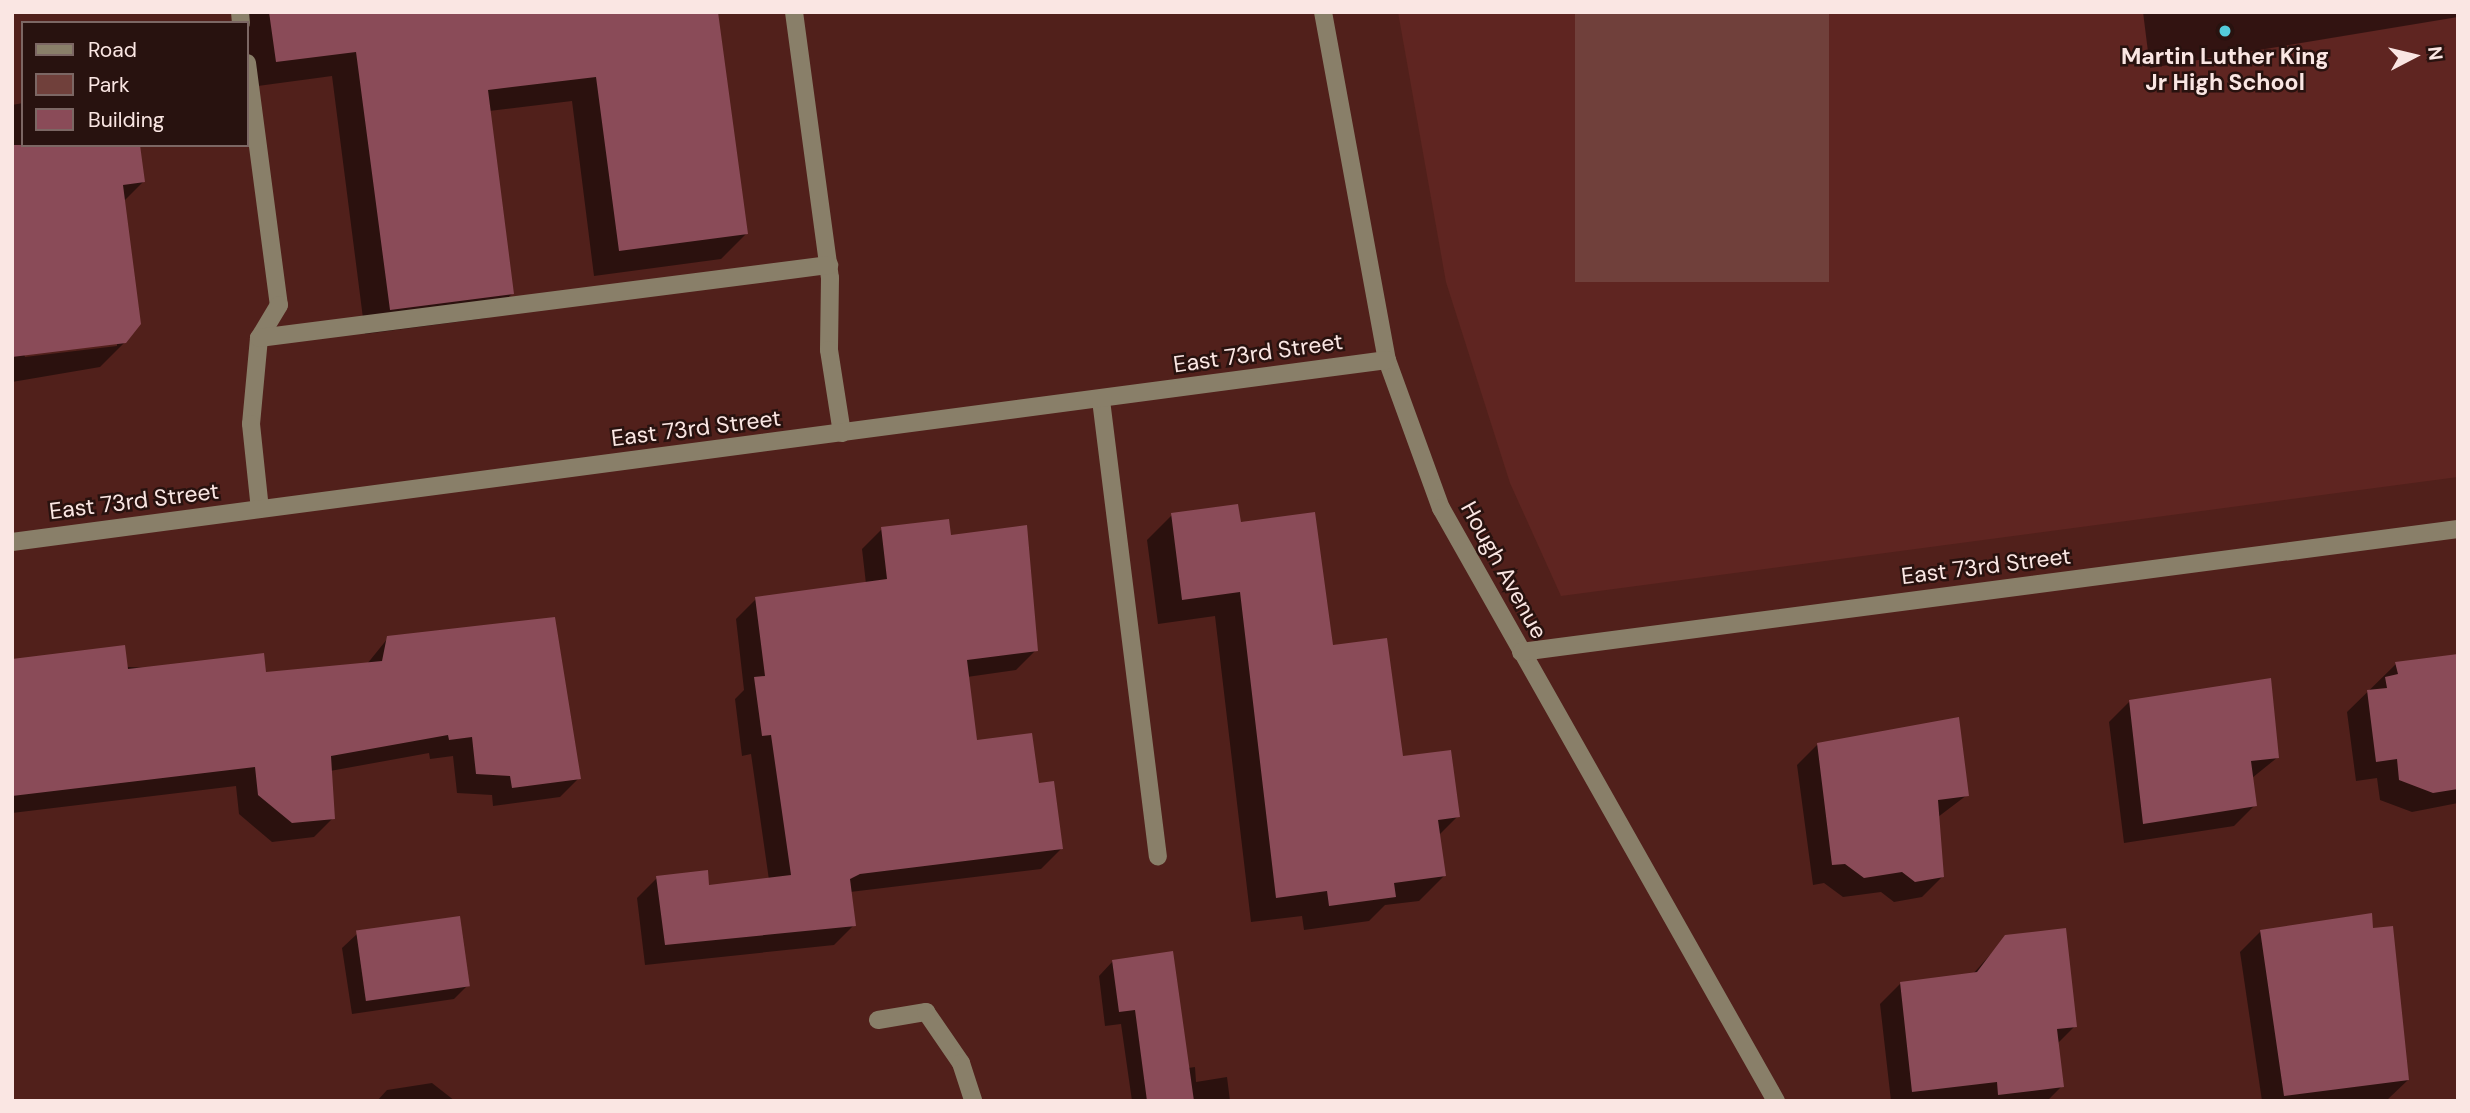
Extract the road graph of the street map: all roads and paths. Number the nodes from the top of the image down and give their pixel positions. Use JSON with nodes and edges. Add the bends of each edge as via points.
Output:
{"nodes":[{"id":1,"x":794,"y":12,"type":"edge"},
{"id":2,"x":1323,"y":12,"type":"edge"},
{"id":3,"x":248,"y":71,"type":"edge"},
{"id":4,"x":829,"y":265,"type":"junction"},
{"id":5,"x":260,"y":338,"type":"junction"},
{"id":6,"x":1387,"y":360,"type":"junction"},
{"id":7,"x":1101,"y":400,"type":"junction"},
{"id":8,"x":842,"y":433,"type":"junction"},
{"id":9,"x":260,"y":509,"type":"junction"},
{"id":10,"x":2458,"y":529,"type":"edge"},
{"id":11,"x":12,"y":542,"type":"edge"},
{"id":12,"x":1521,"y":652,"type":"junction"},
{"id":13,"x":1158,"y":856,"type":"dead end"},
{"id":14,"x":878,"y":1020,"type":"dead end"},
{"id":15,"x":973,"y":1101,"type":"edge"},
{"id":16,"x":1776,"y":1101,"type":"edge"}],
"edges":[{"from":1,"to":4,"type":"street"},
{"from":2,"to":6,"type":"street","name":"Hough Avenue"},
{"from":3,"to":5,"type":"street","via":[[279,305]]},
{"from":4,"to":5,"type":"street"},
{"from":4,"to":8,"type":"street","via":[[829,349]]},
{"from":5,"to":9,"type":"street","via":[[251,424]]},
{"from":6,"to":7,"type":"street","name":"East 73rd Street"},
{"from":6,"to":12,"type":"street","name":"Hough Avenue","via":[[1441,508]]},
{"from":7,"to":8,"type":"street","name":"East 73rd Street"},
{"from":7,"to":13,"type":"street"},
{"from":8,"to":9,"type":"street","name":"East 73rd Street"},
{"from":9,"to":11,"type":"street","name":"East 73rd Street"},
{"from":10,"to":12,"type":"street","name":"East 73rd Street"},
{"from":12,"to":16,"type":"street","name":"Hough Avenue"},
{"from":14,"to":15,"type":"street","via":[[926,1012],[961,1063]]}]}
